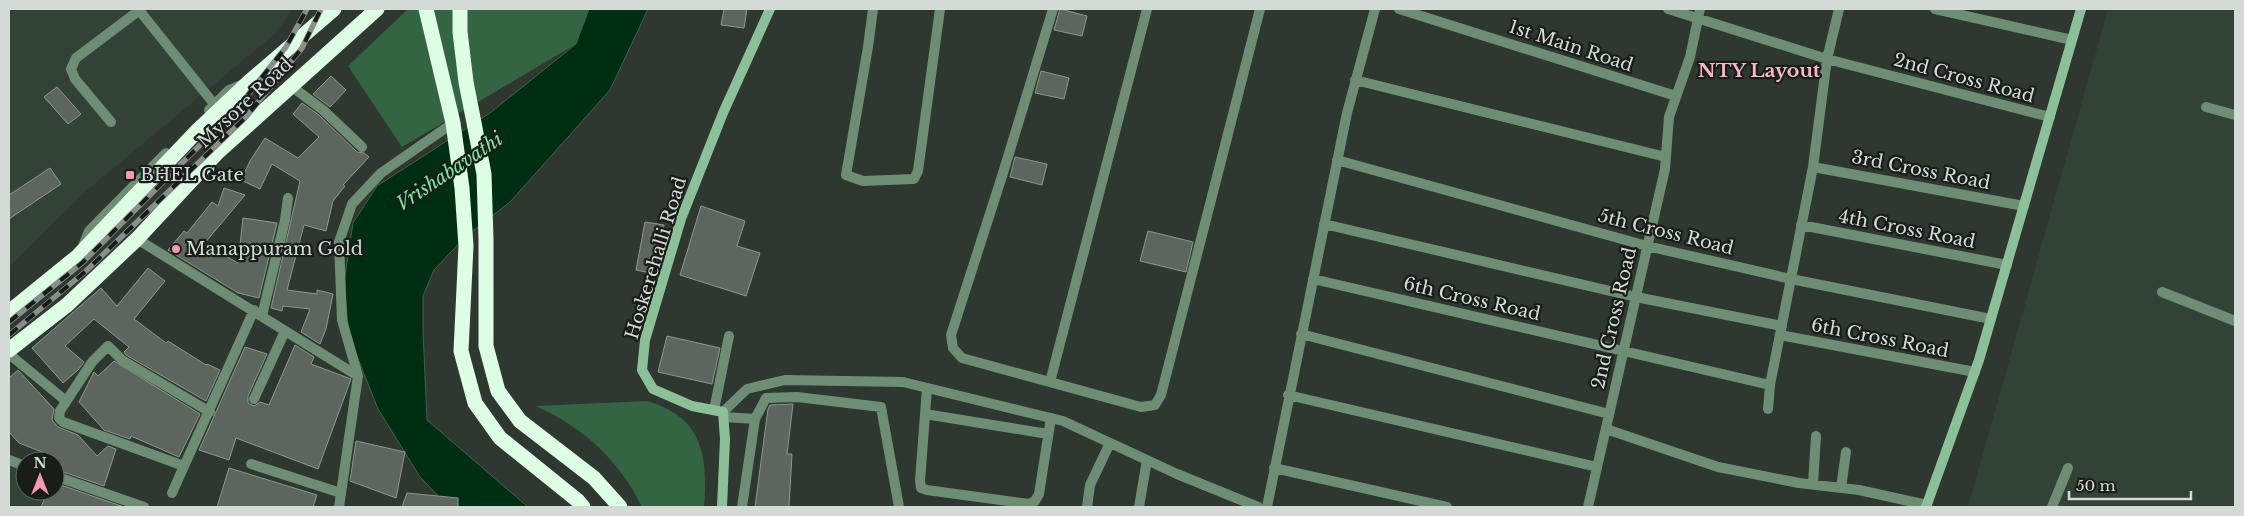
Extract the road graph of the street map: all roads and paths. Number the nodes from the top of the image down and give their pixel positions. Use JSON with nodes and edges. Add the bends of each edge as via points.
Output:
{"nodes":[{"id":1,"x":334,"y":9,"type":"edge"},
{"id":2,"x":377,"y":9,"type":"edge"},
{"id":3,"x":426,"y":9,"type":"edge"},
{"id":4,"x":460,"y":9,"type":"edge"},
{"id":5,"x":770,"y":9,"type":"edge"},
{"id":6,"x":873,"y":9,"type":"edge"},
{"id":7,"x":940,"y":9,"type":"edge"},
{"id":8,"x":1053,"y":9,"type":"edge"},
{"id":9,"x":1147,"y":9,"type":"edge"},
{"id":10,"x":1260,"y":9,"type":"edge"},
{"id":11,"x":1375,"y":9,"type":"edge"},
{"id":12,"x":1399,"y":9,"type":"edge"},
{"id":13,"x":1668,"y":9,"type":"edge"},
{"id":14,"x":1700,"y":9,"type":"edge"},
{"id":15,"x":1839,"y":9,"type":"edge"},
{"id":16,"x":1935,"y":9,"type":"edge"},
{"id":17,"x":2081,"y":9,"type":"edge"},
{"id":18,"x":140,"y":10,"type":"edge"},
{"id":19,"x":1698,"y":20,"type":"junction"},
{"id":20,"x":2072,"y":40,"type":"junction"},
{"id":21,"x":1827,"y":59,"type":"junction"},
{"id":22,"x":1356,"y":80,"type":"junction"},
{"id":23,"x":291,"y":86,"type":"junction"},
{"id":24,"x":1676,"y":96,"type":"junction"},
{"id":25,"x":217,"y":107,"type":"junction"},
{"id":26,"x":2206,"y":107,"type":"dead end"},
{"id":27,"x":2235,"y":115,"type":"edge"},
{"id":28,"x":2050,"y":117,"type":"junction"},
{"id":29,"x":111,"y":122,"type":"dead end"},
{"id":30,"x":454,"y":130,"type":"junction"},
{"id":31,"x":362,"y":147,"type":"dead end"},
{"id":32,"x":1666,"y":157,"type":"junction"},
{"id":33,"x":1337,"y":160,"type":"junction"},
{"id":34,"x":1813,"y":167,"type":"junction"},
{"id":35,"x":288,"y":198,"type":"dead end"},
{"id":36,"x":2024,"y":206,"type":"junction"},
{"id":37,"x":1324,"y":224,"type":"junction"},
{"id":38,"x":1802,"y":225,"type":"junction"},
{"id":39,"x":137,"y":240,"type":"junction"},
{"id":40,"x":1647,"y":246,"type":"junction"},
{"id":41,"x":2007,"y":265,"type":"junction"},
{"id":42,"x":1313,"y":279,"type":"junction"},
{"id":43,"x":1791,"y":279,"type":"junction"},
{"id":44,"x":2162,"y":292,"type":"dead end"},
{"id":45,"x":1636,"y":297,"type":"junction"},
{"id":46,"x":9,"y":312,"type":"edge"},
{"id":47,"x":258,"y":313,"type":"junction"},
{"id":48,"x":1991,"y":319,"type":"junction"},
{"id":49,"x":2235,"y":322,"type":"edge"},
{"id":50,"x":285,"y":331,"type":"junction"},
{"id":51,"x":1781,"y":331,"type":"junction"},
{"id":52,"x":1301,"y":334,"type":"junction"},
{"id":53,"x":730,"y":336,"type":"dead end"},
{"id":54,"x":9,"y":350,"type":"edge"},
{"id":55,"x":1623,"y":350,"type":"junction"},
{"id":56,"x":9,"y":354,"type":"edge"},
{"id":57,"x":1975,"y":372,"type":"junction"},
{"id":58,"x":358,"y":376,"type":"junction"},
{"id":59,"x":1050,"y":382,"type":"junction"},
{"id":60,"x":1770,"y":385,"type":"junction"},
{"id":61,"x":928,"y":388,"type":"junction"},
{"id":62,"x":1288,"y":396,"type":"junction"},
{"id":63,"x":254,"y":399,"type":"dead end"},
{"id":64,"x":66,"y":401,"type":"junction"},
{"id":65,"x":1768,"y":409,"type":"dead end"},
{"id":66,"x":210,"y":412,"type":"junction"},
{"id":67,"x":720,"y":413,"type":"junction"},
{"id":68,"x":925,"y":414,"type":"junction"},
{"id":69,"x":1609,"y":414,"type":"junction"},
{"id":70,"x":1050,"y":418,"type":"junction"},
{"id":71,"x":755,"y":419,"type":"junction"},
{"id":72,"x":1606,"y":429,"type":"junction"},
{"id":73,"x":1048,"y":434,"type":"junction"},
{"id":74,"x":1816,"y":436,"type":"dead end"},
{"id":75,"x":1110,"y":443,"type":"junction"},
{"id":76,"x":1846,"y":452,"type":"dead end"},
{"id":77,"x":1147,"y":460,"type":"junction"},
{"id":78,"x":251,"y":464,"type":"dead end"},
{"id":79,"x":184,"y":466,"type":"junction"},
{"id":80,"x":1597,"y":467,"type":"junction"},
{"id":81,"x":1274,"y":468,"type":"junction"},
{"id":82,"x":2068,"y":468,"type":"dead end"},
{"id":83,"x":65,"y":479,"type":"edge"},
{"id":84,"x":1813,"y":484,"type":"junction"},
{"id":85,"x":1842,"y":488,"type":"junction"},
{"id":86,"x":172,"y":493,"type":"dead end"},
{"id":87,"x":341,"y":493,"type":"junction"},
{"id":88,"x":1926,"y":506,"type":"edge"},
{"id":89,"x":144,"y":507,"type":"edge"},
{"id":90,"x":339,"y":507,"type":"edge"},
{"id":91,"x":583,"y":507,"type":"edge"},
{"id":92,"x":620,"y":507,"type":"edge"},
{"id":93,"x":722,"y":507,"type":"edge"},
{"id":94,"x":742,"y":507,"type":"edge"},
{"id":95,"x":899,"y":507,"type":"edge"},
{"id":96,"x":1087,"y":507,"type":"edge"},
{"id":97,"x":1139,"y":507,"type":"edge"},
{"id":98,"x":1258,"y":507,"type":"edge"},
{"id":99,"x":1267,"y":507,"type":"edge"},
{"id":100,"x":1447,"y":507,"type":"edge"},
{"id":101,"x":1588,"y":507,"type":"edge"},
{"id":102,"x":2052,"y":507,"type":"edge"}],
"edges":[{"from":1,"to":25,"type":"highway","name":"Mysore Road"},
{"from":2,"to":23,"type":"highway","name":"Mysore Road"},
{"from":3,"to":30,"type":"highway"},
{"from":4,"to":92,"type":"highway","via":[[464,66],[484,174],[486,346],[498,391],[520,421],[594,478]]},
{"from":5,"to":67,"type":"street","name":"Hoskerehalli Road","via":[[723,113],[681,219],[645,340],[642,370],[653,389],[692,406]]},
{"from":6,"to":7,"type":"street","via":[[846,175],[863,181],[914,179],[918,172]]},
{"from":8,"to":59,"type":"street","via":[[951,335],[953,348],[962,358]]},
{"from":9,"to":59,"type":"street"},
{"from":10,"to":59,"type":"street","via":[[1161,396],[1155,405],[1140,407]]},
{"from":11,"to":22,"type":"street"},
{"from":12,"to":24,"type":"street","name":"1st Main Road"},
{"from":13,"to":19,"type":"street","name":"2nd Cross Road"},
{"from":14,"to":19,"type":"street","name":"2nd Cross Road"},
{"from":15,"to":21,"type":"street"},
{"from":16,"to":20,"type":"street"},
{"from":17,"to":20,"type":"street"},
{"from":18,"to":25,"type":"street"},
{"from":18,"to":29,"type":"street","via":[[76,58],[71,69],[75,79]]},
{"from":19,"to":21,"type":"street","name":"2nd Cross Road"},
{"from":19,"to":24,"type":"street","name":"2nd Cross Road","via":[[1690,57]]},
{"from":20,"to":28,"type":"street"},
{"from":21,"to":28,"type":"street","name":"2nd Cross Road"},
{"from":21,"to":34,"type":"street"},
{"from":22,"to":32,"type":"street"},
{"from":22,"to":33,"type":"street"},
{"from":23,"to":31,"type":"street","via":[[323,110]]},
{"from":23,"to":39,"type":"highway","name":"Mysore Road","via":[[218,152]]},
{"from":24,"to":32,"type":"street","name":"2nd Cross Road","via":[[1669,117]]},
{"from":25,"to":46,"type":"highway","name":"Mysore Road","via":[[78,256]]},
{"from":26,"to":27,"type":"street"},
{"from":28,"to":36,"type":"street"},
{"from":30,"to":58,"type":"street","via":[[381,173],[352,204],[339,242],[342,320]]},
{"from":30,"to":91,"type":"highway","via":[[466,246],[461,351],[475,403],[500,438]]},
{"from":32,"to":40,"type":"street","name":"2nd Cross Road"},
{"from":33,"to":37,"type":"street"},
{"from":33,"to":40,"type":"street","name":"5th Cross Road"},
{"from":34,"to":36,"type":"street","name":"3rd Cross Road"},
{"from":34,"to":38,"type":"street"},
{"from":35,"to":47,"type":"street","via":[[283,229]]},
{"from":36,"to":41,"type":"street"},
{"from":37,"to":42,"type":"street"},
{"from":37,"to":45,"type":"street","name":"6th Cross Road"},
{"from":38,"to":41,"type":"street","name":"4th Cross Road"},
{"from":38,"to":43,"type":"street"},
{"from":39,"to":47,"type":"street"},
{"from":39,"to":54,"type":"highway","name":"Mysore Road","via":[[67,305]]},
{"from":40,"to":43,"type":"street","name":"5th Cross Road"},
{"from":40,"to":45,"type":"street","name":"2nd Cross Road"},
{"from":41,"to":48,"type":"street"},
{"from":42,"to":52,"type":"street"},
{"from":42,"to":55,"type":"street","name":"6th Cross Road"},
{"from":43,"to":48,"type":"street","name":"5th Cross Road"},
{"from":43,"to":51,"type":"street"},
{"from":44,"to":49,"type":"street"},
{"from":45,"to":51,"type":"street","name":"6th Cross Road"},
{"from":45,"to":55,"type":"street","name":"2nd Cross Road"},
{"from":47,"to":50,"type":"street"},
{"from":47,"to":66,"type":"street"},
{"from":48,"to":57,"type":"street"},
{"from":50,"to":58,"type":"street"},
{"from":50,"to":63,"type":"street"},
{"from":51,"to":57,"type":"street","name":"6th Cross Road"},
{"from":51,"to":60,"type":"street"},
{"from":52,"to":62,"type":"street"},
{"from":52,"to":69,"type":"street"},
{"from":53,"to":67,"type":"street"},
{"from":55,"to":60,"type":"street","name":"6th Cross Road"},
{"from":55,"to":69,"type":"street","name":"2nd Cross Road"},
{"from":56,"to":64,"type":"street"},
{"from":57,"to":88,"type":"street"},
{"from":58,"to":87,"type":"street"},
{"from":60,"to":65,"type":"street"},
{"from":61,"to":67,"type":"street","via":[[903,382],[785,380],[747,389]]},
{"from":61,"to":68,"type":"street"},
{"from":61,"to":70,"type":"street"},
{"from":62,"to":80,"type":"street"},
{"from":62,"to":81,"type":"street"},
{"from":64,"to":66,"type":"street","via":[[92,362],[108,346],[122,360]]},
{"from":64,"to":79,"type":"street","via":[[59,418],[63,422]]},
{"from":66,"to":79,"type":"street"},
{"from":67,"to":71,"type":"street"},
{"from":67,"to":93,"type":"street","via":[[726,439]]},
{"from":68,"to":73,"type":"street"},
{"from":68,"to":73,"type":"street","via":[[920,481],[921,488],[928,490],[1029,504],[1036,501]]},
{"from":69,"to":72,"type":"street","name":"2nd Cross Road"},
{"from":70,"to":73,"type":"street"},
{"from":70,"to":75,"type":"street"},
{"from":71,"to":94,"type":"street"},
{"from":71,"to":95,"type":"street","via":[[766,398],[797,397],[881,407]]},
{"from":72,"to":80,"type":"street","name":"2nd Cross Road"},
{"from":72,"to":84,"type":"street","via":[[1718,467]]},
{"from":74,"to":84,"type":"street"},
{"from":75,"to":77,"type":"street"},
{"from":75,"to":96,"type":"street","via":[[1090,485]]},
{"from":76,"to":85,"type":"street"},
{"from":77,"to":97,"type":"street"},
{"from":77,"to":98,"type":"street"},
{"from":78,"to":87,"type":"street"},
{"from":79,"to":86,"type":"street"},
{"from":80,"to":101,"type":"street","name":"2nd Cross Road"},
{"from":81,"to":99,"type":"street"},
{"from":81,"to":100,"type":"street"},
{"from":82,"to":102,"type":"street"},
{"from":83,"to":89,"type":"street"},
{"from":84,"to":85,"type":"street"},
{"from":85,"to":88,"type":"street"},
{"from":87,"to":90,"type":"street"}]}
